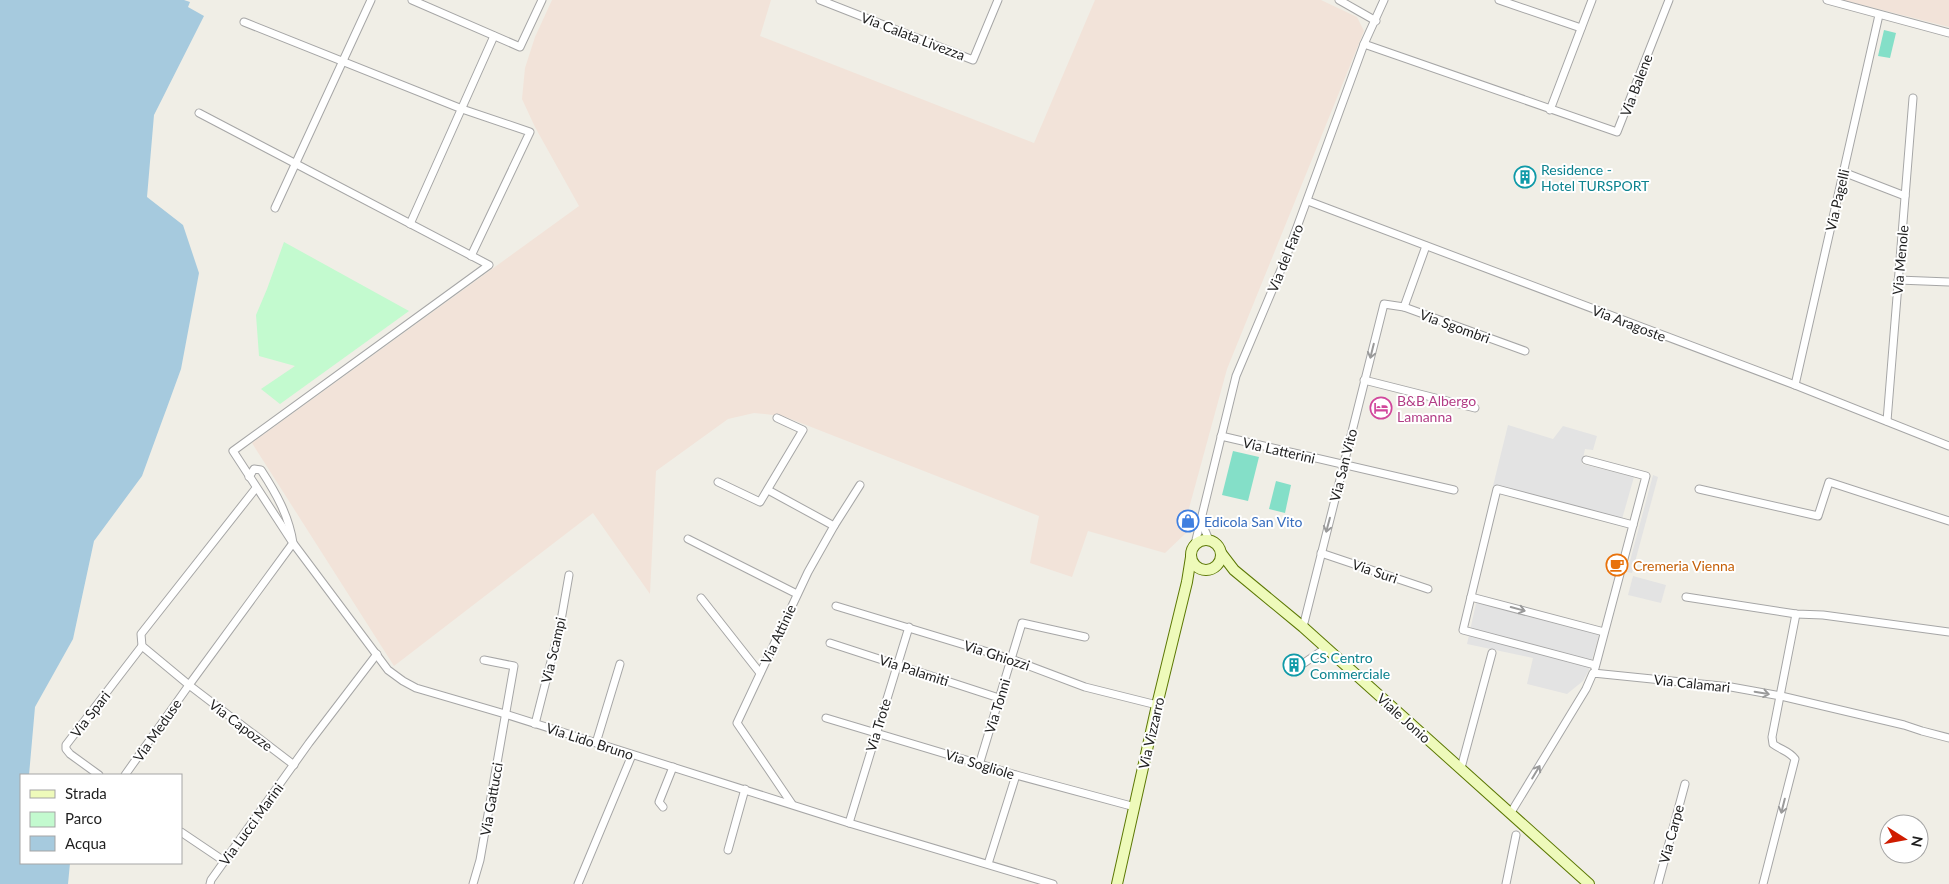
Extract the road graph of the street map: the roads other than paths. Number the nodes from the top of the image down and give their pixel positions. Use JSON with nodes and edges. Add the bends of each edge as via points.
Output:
{"nodes":[{"id":1,"x":371,"y":0,"type":"edge"},
{"id":2,"x":412,"y":0,"type":"edge"},
{"id":3,"x":542,"y":0,"type":"edge"},
{"id":4,"x":820,"y":0,"type":"edge"},
{"id":5,"x":998,"y":0,"type":"edge"},
{"id":6,"x":1339,"y":0,"type":"edge"},
{"id":7,"x":1384,"y":0,"type":"edge"},
{"id":8,"x":1499,"y":0,"type":"edge"},
{"id":9,"x":1592,"y":0,"type":"edge"},
{"id":10,"x":1669,"y":0,"type":"edge"},
{"id":11,"x":1827,"y":0,"type":"edge"},
{"id":12,"x":1879,"y":15,"type":"junction"},
{"id":13,"x":1376,"y":21,"type":"junction"},
{"id":14,"x":244,"y":22,"type":"dead end"},
{"id":15,"x":1581,"y":28,"type":"junction"},
{"id":16,"x":1949,"y":33,"type":"edge"},
{"id":17,"x":494,"y":36,"type":"junction"},
{"id":18,"x":1364,"y":44,"type":"junction"},
{"id":19,"x":343,"y":62,"type":"junction"},
{"id":20,"x":1913,"y":98,"type":"dead end"},
{"id":21,"x":462,"y":109,"type":"junction"},
{"id":22,"x":1550,"y":110,"type":"junction"},
{"id":23,"x":199,"y":113,"type":"dead end"},
{"id":24,"x":295,"y":164,"type":"junction"},
{"id":25,"x":1843,"y":172,"type":"junction"},
{"id":26,"x":1905,"y":196,"type":"junction"},
{"id":27,"x":1308,"y":201,"type":"junction"},
{"id":28,"x":275,"y":208,"type":"dead end"},
{"id":29,"x":410,"y":224,"type":"junction"},
{"id":30,"x":1426,"y":246,"type":"junction"},
{"id":31,"x":471,"y":256,"type":"junction"},
{"id":32,"x":1898,"y":280,"type":"junction"},
{"id":33,"x":1949,"y":282,"type":"edge"},
{"id":34,"x":1384,"y":304,"type":"joint"},
{"id":35,"x":1404,"y":307,"type":"junction"},
{"id":36,"x":1525,"y":351,"type":"dead end"},
{"id":37,"x":1364,"y":380,"type":"junction"},
{"id":38,"x":1796,"y":386,"type":"junction"},
{"id":39,"x":1475,"y":408,"type":"dead end"},
{"id":40,"x":777,"y":418,"type":"dead end"},
{"id":41,"x":1887,"y":421,"type":"junction"},
{"id":42,"x":1221,"y":436,"type":"junction"},
{"id":43,"x":1949,"y":446,"type":"edge"},
{"id":44,"x":1586,"y":460,"type":"dead end"},
{"id":45,"x":1343,"y":466,"type":"junction"},
{"id":46,"x":249,"y":477,"type":"junction"},
{"id":47,"x":718,"y":482,"type":"dead end"},
{"id":48,"x":860,"y":485,"type":"dead end"},
{"id":49,"x":256,"y":488,"type":"junction"},
{"id":50,"x":1699,"y":489,"type":"dead end"},
{"id":51,"x":768,"y":490,"type":"junction"},
{"id":52,"x":1454,"y":490,"type":"dead end"},
{"id":53,"x":1201,"y":521,"type":"junction"},
{"id":54,"x":1949,"y":521,"type":"edge"},
{"id":55,"x":1633,"y":525,"type":"junction"},
{"id":56,"x":834,"y":526,"type":"junction"},
{"id":57,"x":688,"y":539,"type":"dead end"},
{"id":58,"x":1209,"y":540,"type":"junction"},
{"id":59,"x":293,"y":544,"type":"junction"},
{"id":60,"x":1195,"y":544,"type":"junction"},
{"id":61,"x":1221,"y":553,"type":"junction"},
{"id":62,"x":1321,"y":553,"type":"junction"},
{"id":63,"x":1191,"y":557,"type":"junction"},
{"id":64,"x":1215,"y":567,"type":"junction"},
{"id":65,"x":1200,"y":569,"type":"junction"},
{"id":66,"x":1234,"y":570,"type":"junction"},
{"id":67,"x":569,"y":575,"type":"dead end"},
{"id":68,"x":1187,"y":582,"type":"junction"},
{"id":69,"x":1428,"y":590,"type":"dead end"},
{"id":70,"x":797,"y":594,"type":"junction"},
{"id":71,"x":1471,"y":597,"type":"junction"},
{"id":72,"x":1686,"y":597,"type":"dead end"},
{"id":73,"x":701,"y":598,"type":"dead end"},
{"id":74,"x":836,"y":606,"type":"dead end"},
{"id":75,"x":1796,"y":614,"type":"junction"},
{"id":76,"x":909,"y":627,"type":"junction"},
{"id":77,"x":1303,"y":627,"type":"junction"},
{"id":78,"x":1604,"y":632,"type":"junction"},
{"id":79,"x":1949,"y":632,"type":"edge"},
{"id":80,"x":1085,"y":637,"type":"dead end"},
{"id":81,"x":830,"y":643,"type":"dead end"},
{"id":82,"x":142,"y":646,"type":"junction"},
{"id":83,"x":1326,"y":648,"type":"junction"},
{"id":84,"x":1492,"y":653,"type":"dead end"},
{"id":85,"x":376,"y":654,"type":"junction"},
{"id":86,"x":1011,"y":659,"type":"junction"},
{"id":87,"x":484,"y":660,"type":"dead end"},
{"id":88,"x":1304,"y":663,"type":"dead end"},
{"id":89,"x":620,"y":664,"type":"dead end"},
{"id":90,"x":897,"y":665,"type":"junction"},
{"id":91,"x":1596,"y":665,"type":"junction"},
{"id":92,"x":760,"y":673,"type":"junction"},
{"id":93,"x":1593,"y":673,"type":"junction"},
{"id":94,"x":189,"y":686,"type":"junction"},
{"id":95,"x":1781,"y":696,"type":"junction"},
{"id":96,"x":999,"y":698,"type":"junction"},
{"id":97,"x":1157,"y":705,"type":"junction"},
{"id":98,"x":505,"y":714,"type":"junction"},
{"id":99,"x":826,"y":718,"type":"dead end"},
{"id":100,"x":535,"y":724,"type":"junction"},
{"id":101,"x":875,"y":733,"type":"junction"},
{"id":102,"x":1949,"y":738,"type":"edge"},
{"id":103,"x":596,"y":743,"type":"junction"},
{"id":104,"x":632,"y":755,"type":"junction"},
{"id":105,"x":979,"y":764,"type":"junction"},
{"id":106,"x":294,"y":765,"type":"junction"},
{"id":107,"x":672,"y":767,"type":"junction"},
{"id":108,"x":1461,"y":768,"type":"junction"},
{"id":109,"x":98,"y":774,"type":"edge"},
{"id":110,"x":126,"y":774,"type":"edge"},
{"id":111,"x":1016,"y":775,"type":"junction"},
{"id":112,"x":1685,"y":784,"type":"dead end"},
{"id":113,"x":745,"y":790,"type":"junction"},
{"id":114,"x":792,"y":804,"type":"junction"},
{"id":115,"x":663,"y":807,"type":"dead end"},
{"id":116,"x":1134,"y":807,"type":"junction"},
{"id":117,"x":1510,"y":814,"type":"junction"},
{"id":118,"x":849,"y":823,"type":"junction"},
{"id":119,"x":182,"y":833,"type":"edge"},
{"id":120,"x":1516,"y":835,"type":"dead end"},
{"id":121,"x":728,"y":850,"type":"dead end"},
{"id":122,"x":224,"y":861,"type":"junction"},
{"id":123,"x":988,"y":864,"type":"junction"},
{"id":124,"x":210,"y":884,"type":"edge"},
{"id":125,"x":473,"y":884,"type":"edge"},
{"id":126,"x":578,"y":884,"type":"edge"},
{"id":127,"x":1053,"y":884,"type":"edge"},
{"id":128,"x":1117,"y":884,"type":"edge"},
{"id":129,"x":1506,"y":884,"type":"edge"},
{"id":130,"x":1589,"y":884,"type":"edge"},
{"id":131,"x":1658,"y":884,"type":"edge"},
{"id":132,"x":1763,"y":884,"type":"edge"}],
"edges":[{"from":1,"to":19,"type":"street"},
{"from":2,"to":17,"type":"street"},
{"from":3,"to":17,"type":"street","via":[[520,47]]},
{"from":4,"to":5,"type":"street","name":"Via Calata Livezza","via":[[973,60]]},
{"from":6,"to":13,"type":"street"},
{"from":7,"to":13,"type":"street","name":"Via del Faro"},
{"from":8,"to":15,"type":"street"},
{"from":9,"to":15,"type":"street"},
{"from":10,"to":22,"type":"street","name":"Via Balene","via":[[1618,132]]},
{"from":11,"to":12,"type":"street"},
{"from":12,"to":16,"type":"street"},
{"from":12,"to":25,"type":"street","name":"Via Pagelli"},
{"from":13,"to":18,"type":"street","name":"Via del Faro"},
{"from":14,"to":19,"type":"street"},
{"from":15,"to":22,"type":"street"},
{"from":17,"to":21,"type":"street"},
{"from":18,"to":22,"type":"street","name":"Via Balene"},
{"from":18,"to":27,"type":"street","name":"Via del Faro"},
{"from":19,"to":21,"type":"street"},
{"from":19,"to":24,"type":"street"},
{"from":20,"to":26,"type":"street","name":"Via Menole"},
{"from":21,"to":29,"type":"street"},
{"from":21,"to":31,"type":"street","via":[[530,132]]},
{"from":23,"to":24,"type":"street"},
{"from":24,"to":28,"type":"street"},
{"from":24,"to":29,"type":"street"},
{"from":25,"to":26,"type":"street"},
{"from":25,"to":38,"type":"street","name":"Via Pagelli"},
{"from":26,"to":32,"type":"street","name":"Via Menole"},
{"from":27,"to":30,"type":"street","name":"Via Aragoste"},
{"from":27,"to":42,"type":"street","name":"Via del Faro","via":[[1236,376]]},
{"from":29,"to":31,"type":"street"},
{"from":30,"to":35,"type":"street"},
{"from":30,"to":38,"type":"street","name":"Via Aragoste"},
{"from":31,"to":46,"type":"street","name":"Via Lido Bruno","via":[[489,265],[233,451]]},
{"from":32,"to":33,"type":"street"},
{"from":32,"to":41,"type":"street","name":"Via Menole"},
{"from":34,"to":35,"type":"street","name":"Via Sgombri"},
{"from":34,"to":37,"type":"street","name":"Via San Vito","one_way":true},
{"from":35,"to":36,"type":"street","name":"Via Sgombri"},
{"from":37,"to":39,"type":"street"},
{"from":37,"to":45,"type":"street","name":"Via San Vito"},
{"from":38,"to":41,"type":"street","name":"Via Aragoste"},
{"from":40,"to":51,"type":"street","via":[[803,430]]},
{"from":41,"to":43,"type":"street","name":"Via Aragoste"},
{"from":42,"to":45,"type":"street","name":"Via Latterini"},
{"from":42,"to":53,"type":"street","name":"Via del Faro"},
{"from":44,"to":55,"type":"street","via":[[1646,476]]},
{"from":45,"to":52,"type":"street","name":"Via Latterini"},
{"from":45,"to":62,"type":"street","name":"Via San Vito","one_way":true},
{"from":46,"to":49,"type":"street","name":"Via Lido Bruno"},
{"from":46,"to":59,"type":"street","via":[[254,469],[261,470],[268,480],[282,505]]},
{"from":47,"to":51,"type":"street","via":[[760,502]]},
{"from":48,"to":56,"type":"street","name":"Via Attinie"},
{"from":49,"to":59,"type":"street","name":"Via Lido Bruno"},
{"from":49,"to":82,"type":"street","via":[[141,634]]},
{"from":50,"to":54,"type":"street","via":[[1818,516],[1829,482]]},
{"from":51,"to":56,"type":"street"},
{"from":53,"to":58,"type":"street"},
{"from":53,"to":60,"type":"street","name":"Via del Faro"},
{"from":55,"to":71,"type":"street","via":[[1497,489]]},
{"from":55,"to":78,"type":"street"},
{"from":56,"to":70,"type":"street","name":"Via Attinie"},
{"from":57,"to":70,"type":"street"},
{"from":58,"to":60,"type":"street"},
{"from":58,"to":61,"type":"street","via":[[1218,546]]},
{"from":59,"to":85,"type":"street","name":"Via Lido Bruno"},
{"from":59,"to":94,"type":"street","name":"Via Meduse"},
{"from":60,"to":63,"type":"street","name":"Via Vizzarro"},
{"from":61,"to":64,"type":"street"},
{"from":61,"to":66,"type":"street","name":"Viale Jonio"},
{"from":62,"to":69,"type":"street","name":"Via Suri"},
{"from":62,"to":77,"type":"street","name":"Via San Vito"},
{"from":63,"to":65,"type":"street"},
{"from":63,"to":68,"type":"street","name":"Via Vizzarro"},
{"from":64,"to":65,"type":"street"},
{"from":64,"to":66,"type":"street"},
{"from":65,"to":68,"type":"street"},
{"from":66,"to":77,"type":"street","name":"Viale Jonio"},
{"from":67,"to":100,"type":"street","name":"Via Scampi","via":[[560,626]]},
{"from":68,"to":97,"type":"street","name":"Via Vizzarro"},
{"from":70,"to":92,"type":"street","name":"Via Attinie"},
{"from":71,"to":78,"type":"street","one_way":true},
{"from":71,"to":91,"type":"street","via":[[1463,630]]},
{"from":72,"to":75,"type":"street"},
{"from":73,"to":92,"type":"street"},
{"from":74,"to":76,"type":"street","name":"Via Ghiozzi"},
{"from":75,"to":79,"type":"street"},
{"from":75,"to":95,"type":"street"},
{"from":76,"to":86,"type":"street","name":"Via Ghiozzi"},
{"from":76,"to":90,"type":"street","name":"Via Trote"},
{"from":77,"to":83,"type":"street","name":"Viale Jonio"},
{"from":78,"to":91,"type":"street"},
{"from":80,"to":86,"type":"street","name":"Via Tonni","via":[[1022,623]]},
{"from":81,"to":90,"type":"street","name":"Via Palamiti"},
{"from":82,"to":94,"type":"street","name":"Via Capozze"},
{"from":82,"to":109,"type":"street","name":"Via Spari","via":[[66,745],[70,754]]},
{"from":83,"to":88,"type":"street"},
{"from":83,"to":108,"type":"street","name":"Viale Jonio"},
{"from":84,"to":108,"type":"street"},
{"from":85,"to":98,"type":"street","name":"Via Lido Bruno","via":[[388,670],[416,688]]},
{"from":85,"to":106,"type":"street","name":"Via Lucci Marini"},
{"from":86,"to":96,"type":"street","name":"Via Tonni"},
{"from":86,"to":97,"type":"street","name":"Via Ghiozzi","via":[[1085,687]]},
{"from":87,"to":98,"type":"street","name":"Via Gattucci","via":[[514,666]]},
{"from":89,"to":103,"type":"street"},
{"from":90,"to":96,"type":"street","name":"Via Palamiti"},
{"from":90,"to":101,"type":"street","name":"Via Trote"},
{"from":91,"to":93,"type":"street"},
{"from":92,"to":114,"type":"street","name":"Via Attinie","via":[[736,724]]},
{"from":93,"to":95,"type":"street","name":"Via Calamari","one_way":true,"via":[[1731,687]]},
{"from":117,"to":93,"type":"street","one_way":true,"via":[[1586,690]]},
{"from":94,"to":106,"type":"street","name":"Via Capozze"},
{"from":94,"to":110,"type":"street","name":"Via Meduse"},
{"from":95,"to":102,"type":"street","name":"Via Calamari"},
{"from":95,"to":132,"type":"street","one_way":true,"via":[[1773,744],[1795,758]]},
{"from":96,"to":105,"type":"street","name":"Via Tonni"},
{"from":97,"to":116,"type":"street","name":"Via Vizzarro"},
{"from":98,"to":100,"type":"street","name":"Via Lido Bruno"},
{"from":98,"to":125,"type":"street","name":"Via Gattucci"},
{"from":99,"to":101,"type":"street","name":"Via Sogliole"},
{"from":100,"to":103,"type":"street","name":"Via Lido Bruno"},
{"from":101,"to":105,"type":"street","name":"Via Sogliole"},
{"from":101,"to":118,"type":"street","name":"Via Trote"},
{"from":103,"to":104,"type":"street","name":"Via Lido Bruno"},
{"from":104,"to":107,"type":"street","name":"Via Lido Bruno"},
{"from":104,"to":126,"type":"street"},
{"from":105,"to":111,"type":"street","name":"Via Sogliole"},
{"from":106,"to":122,"type":"street","name":"Via Lucci Marini"},
{"from":107,"to":113,"type":"street","name":"Via Lido Bruno"},
{"from":107,"to":115,"type":"street","via":[[659,802]]},
{"from":108,"to":117,"type":"street","name":"Viale Jonio"},
{"from":111,"to":116,"type":"street","name":"Via Sogliole"},
{"from":111,"to":123,"type":"street"},
{"from":112,"to":131,"type":"street","name":"Via Carpe"},
{"from":113,"to":114,"type":"street","name":"Via Lido Bruno"},
{"from":113,"to":121,"type":"street"},
{"from":114,"to":118,"type":"street","name":"Via Lido Bruno"},
{"from":116,"to":128,"type":"street","name":"Via Vizzarro"},
{"from":117,"to":130,"type":"street","name":"Viale Jonio"},
{"from":118,"to":123,"type":"street","name":"Via Lido Bruno"},
{"from":119,"to":122,"type":"street"},
{"from":120,"to":129,"type":"street"},
{"from":122,"to":124,"type":"street","name":"Via Lucci Marini"},
{"from":123,"to":127,"type":"street","name":"Via Lido Bruno"}]}
